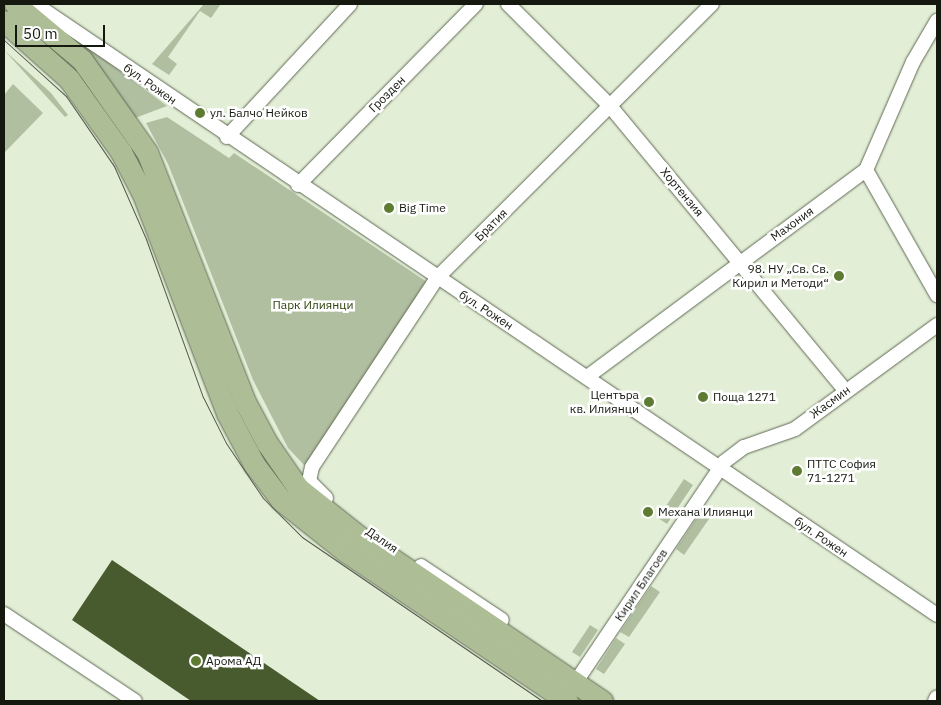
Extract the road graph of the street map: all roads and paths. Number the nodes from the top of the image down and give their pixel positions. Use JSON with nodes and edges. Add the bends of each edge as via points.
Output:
{"nodes":[{"id":1,"x":15,"y":4,"type":"edge"},
{"id":2,"x":35,"y":4,"type":"edge"},
{"id":3,"x":350,"y":4,"type":"edge"},
{"id":4,"x":476,"y":4,"type":"edge"},
{"id":5,"x":508,"y":4,"type":"edge"},
{"id":6,"x":712,"y":4,"type":"edge"},
{"id":7,"x":4,"y":21,"type":"edge"},
{"id":8,"x":937,"y":21,"type":"edge"},
{"id":9,"x":610,"y":106,"type":"junction"},
{"id":10,"x":227,"y":137,"type":"junction"},
{"id":11,"x":866,"y":170,"type":"junction"},
{"id":12,"x":298,"y":185,"type":"junction"},
{"id":13,"x":740,"y":262,"type":"junction"},
{"id":14,"x":438,"y":278,"type":"junction"},
{"id":15,"x":937,"y":295,"type":"edge"},
{"id":16,"x":937,"y":325,"type":"edge"},
{"id":17,"x":587,"y":377,"type":"junction"},
{"id":18,"x":846,"y":391,"type":"junction"},
{"id":19,"x":719,"y":468,"type":"junction"},
{"id":20,"x":308,"y":476,"type":"joint"},
{"id":21,"x":462,"y":600,"type":"junction"},
{"id":22,"x":4,"y":614,"type":"edge"},
{"id":23,"x":937,"y":615,"type":"edge"},
{"id":24,"x":502,"y":620,"type":"dead end"},
{"id":25,"x":568,"y":696,"type":"edge"},
{"id":26,"x":937,"y":697,"type":"edge"},
{"id":27,"x":135,"y":701,"type":"edge"},
{"id":28,"x":602,"y":701,"type":"edge"},
{"id":29,"x":935,"y":701,"type":"edge"}],
"edges":[{"from":1,"to":21,"type":"main road","via":[[82,60],[147,152],[245,402],[285,470],[331,517]]},
{"from":2,"to":10,"type":"street","name":"бул. Рожен"},
{"from":3,"to":10,"type":"street"},
{"from":4,"to":12,"type":"street","name":"Грозден"},
{"from":5,"to":9,"type":"street","name":"Хортензия"},
{"from":6,"to":9,"type":"street","name":"Братия"},
{"from":7,"to":25,"type":"main road","via":[[69,79],[121,152],[143,194],[227,413],[270,486],[323,536]]},
{"from":8,"to":11,"type":"street","name":"Махония","via":[[914,62]]},
{"from":9,"to":13,"type":"street","name":"Хортензия"},
{"from":9,"to":14,"type":"street","name":"Братия"},
{"from":10,"to":12,"type":"street","name":"бул. Рожен"},
{"from":11,"to":13,"type":"street","name":"Махония"},
{"from":11,"to":15,"type":"street"},
{"from":12,"to":14,"type":"street","name":"бул. Рожен"},
{"from":13,"to":17,"type":"street","name":"Махония"},
{"from":13,"to":18,"type":"street","name":"Хортензия"},
{"from":14,"to":17,"type":"street","name":"бул. Рожен"},
{"from":14,"to":20,"type":"street","name":"Братия"},
{"from":16,"to":18,"type":"street","name":"Жасмин"},
{"from":17,"to":19,"type":"street","name":"бул. Рожен"},
{"from":18,"to":19,"type":"street","name":"Жасмин","via":[[795,429],[732,454]]},
{"from":19,"to":23,"type":"street","name":"бул. Рожен"},
{"from":19,"to":25,"type":"street","name":"Кирил Благоев"},
{"from":20,"to":21,"type":"street","name":"Далия","via":[[313,487],[353,520]]},
{"from":21,"to":24,"type":"street","name":"Далия"},
{"from":21,"to":25,"type":"main road"},
{"from":22,"to":27,"type":"street"},
{"from":25,"to":28,"type":"main road"},
{"from":26,"to":29,"type":"street"}]}
